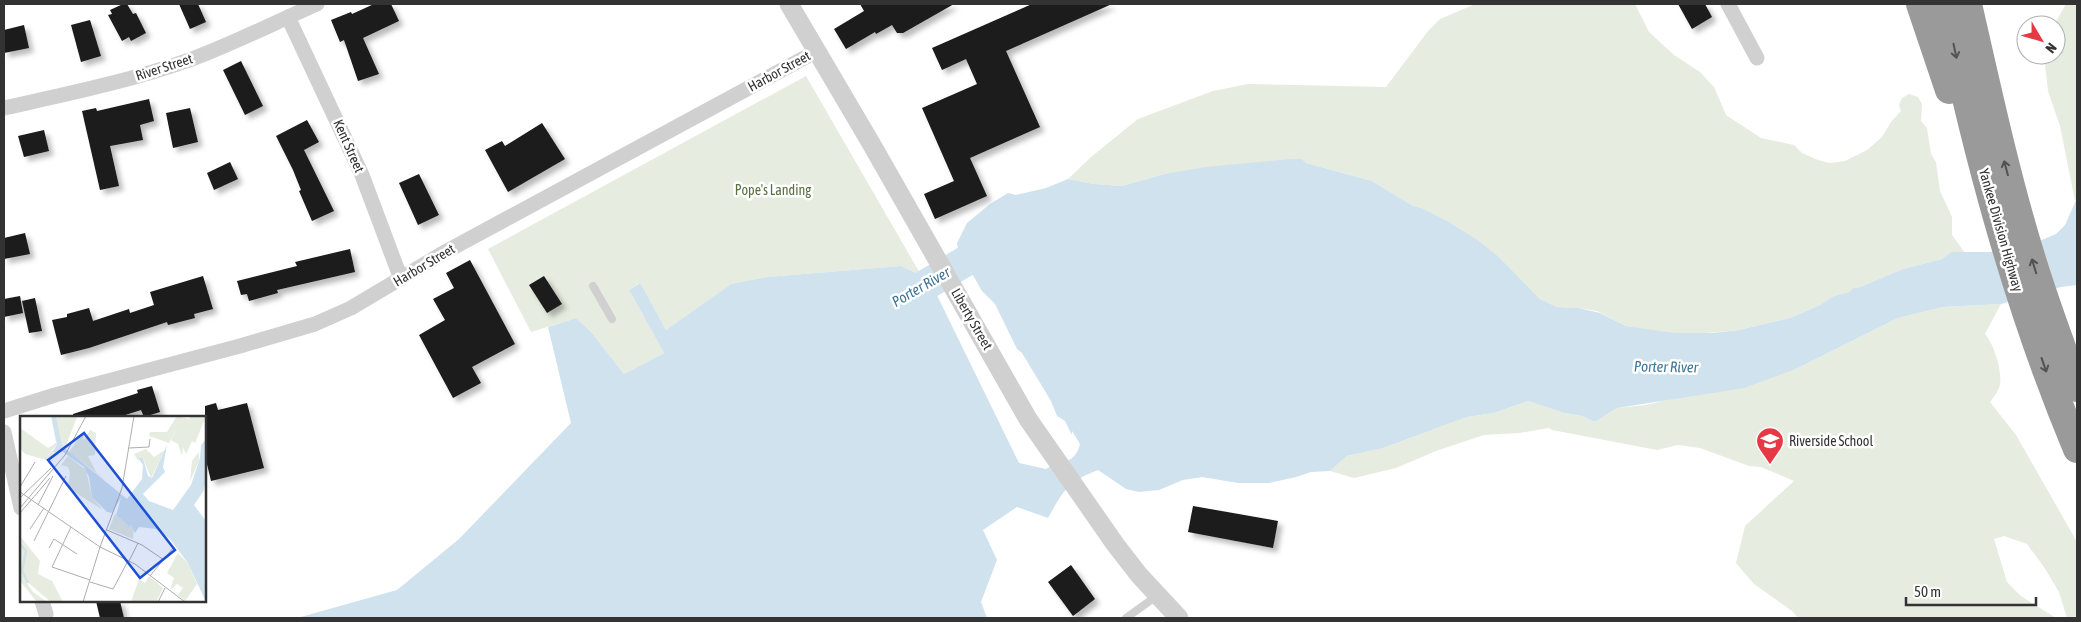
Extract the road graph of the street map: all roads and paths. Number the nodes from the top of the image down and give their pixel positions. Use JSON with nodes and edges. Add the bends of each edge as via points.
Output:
{"nodes":[{"id":1,"x":317,"y":4,"type":"edge"},
{"id":2,"x":789,"y":4,"type":"edge"},
{"id":3,"x":1728,"y":4,"type":"edge"},
{"id":4,"x":1920,"y":4,"type":"edge"},
{"id":5,"x":1945,"y":4,"type":"edge"},
{"id":6,"x":1968,"y":4,"type":"edge"},
{"id":7,"x":1975,"y":4,"type":"edge"},
{"id":8,"x":294,"y":11,"type":"edge"},
{"id":9,"x":1976,"y":40,"type":"junction"},
{"id":10,"x":817,"y":51,"type":"junction"},
{"id":11,"x":1757,"y":58,"type":"dead end"},
{"id":12,"x":4,"y":108,"type":"edge"},
{"id":13,"x":1983,"y":168,"type":"junction"},
{"id":14,"x":2008,"y":218,"type":"junction"},
{"id":15,"x":401,"y":279,"type":"junction"},
{"id":16,"x":593,"y":286,"type":"dead end"},
{"id":17,"x":2039,"y":316,"type":"junction"},
{"id":18,"x":612,"y":319,"type":"dead end"},
{"id":19,"x":2077,"y":388,"type":"edge"},
{"id":20,"x":4,"y":411,"type":"edge"},
{"id":21,"x":4,"y":432,"type":"edge"},
{"id":22,"x":2077,"y":449,"type":"edge"},
{"id":23,"x":20,"y":504,"type":"edge"},
{"id":24,"x":1158,"y":595,"type":"junction"},
{"id":25,"x":1126,"y":618,"type":"edge"},
{"id":26,"x":1179,"y":618,"type":"edge"}],
"edges":[{"from":1,"to":8,"type":"street","name":"River Street"},
{"from":2,"to":10,"type":"street","name":"Liberty Street"},
{"from":3,"to":11,"type":"street"},
{"from":4,"to":13,"type":"highway","via":[[1937,59]]},
{"from":5,"to":13,"type":"highway","name":"Yankee Division Highway","one_way":true},
{"from":6,"to":9,"type":"highway","name":"Yankee Division Highway"},
{"from":7,"to":9,"type":"highway"},
{"from":8,"to":12,"type":"street","name":"River Street","via":[[164,68]]},
{"from":8,"to":15,"type":"street","name":"Kent Street"},
{"from":14,"to":9,"type":"highway","name":"Yankee Division Highway","one_way":true,"via":[[1996,131]]},
{"from":10,"to":15,"type":"street","name":"Harbor Street","via":[[445,252]]},
{"from":10,"to":24,"type":"street","name":"Liberty Street","via":[[1028,419],[1081,497],[1139,575]]},
{"from":13,"to":14,"type":"highway","name":"Yankee Division Highway"},
{"from":14,"to":17,"type":"highway","name":"Yankee Division Highway"},
{"from":15,"to":20,"type":"street","name":"Harbor Street","via":[[351,308],[315,324],[55,394]]},
{"from":16,"to":18,"type":"lane"},
{"from":17,"to":19,"type":"highway","name":"Yankee Division Highway"},
{"from":17,"to":22,"type":"highway","name":"Yankee Division Highway","one_way":true,"via":[[2051,383]]},
{"from":21,"to":23,"type":"street"},
{"from":24,"to":25,"type":"lane"},
{"from":24,"to":26,"type":"street","name":"Liberty Street"}]}
